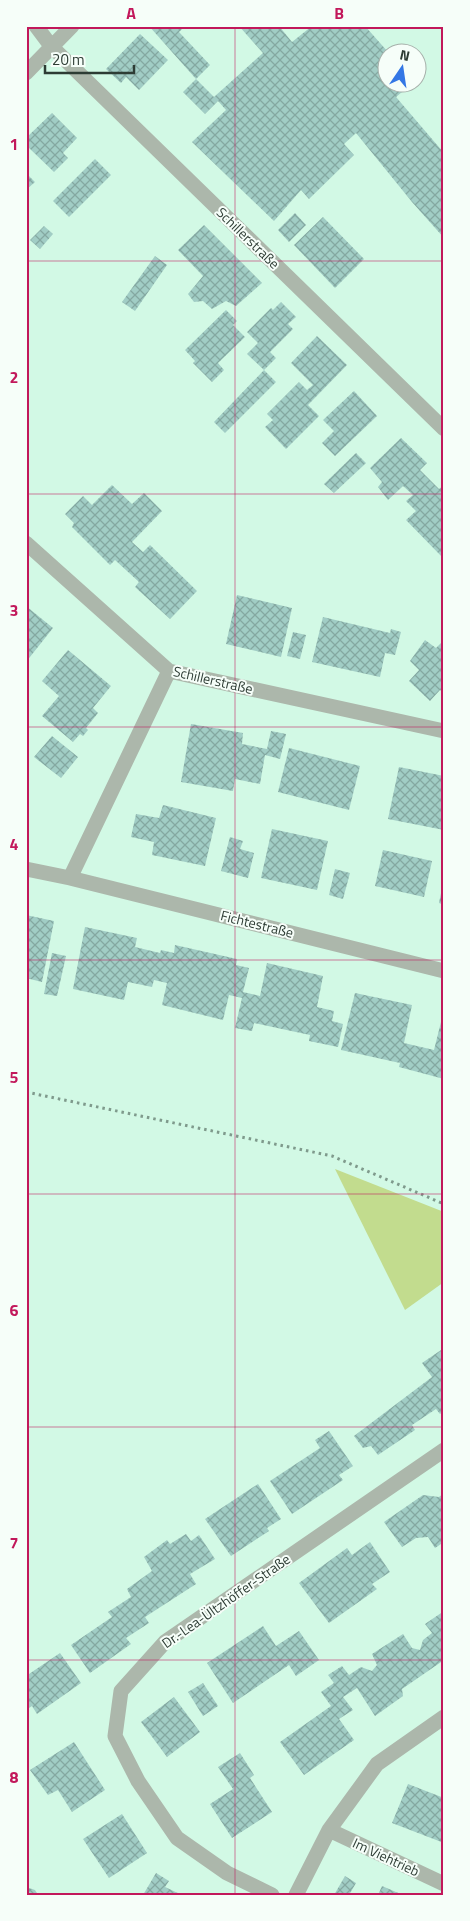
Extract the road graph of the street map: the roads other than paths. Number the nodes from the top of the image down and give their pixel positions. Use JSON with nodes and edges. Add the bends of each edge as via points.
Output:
{"nodes":[{"id":1,"x":36,"y":26,"type":"edge"},
{"id":2,"x":72,"y":26,"type":"edge"},
{"id":3,"x":52,"y":46,"type":"junction"},
{"id":4,"x":26,"y":73,"type":"edge"},
{"id":5,"x":444,"y":429,"type":"edge"},
{"id":6,"x":26,"y":543,"type":"edge"},
{"id":7,"x":169,"y":672,"type":"junction"},
{"id":8,"x":444,"y":731,"type":"edge"},
{"id":9,"x":26,"y":869,"type":"edge"},
{"id":10,"x":70,"y":878,"type":"junction"},
{"id":11,"x":444,"y":971,"type":"edge"},
{"id":12,"x":444,"y":1450,"type":"edge"},
{"id":13,"x":444,"y":1717,"type":"edge"},
{"id":14,"x":329,"y":1830,"type":"junction"},
{"id":15,"x":444,"y":1884,"type":"edge"},
{"id":16,"x":272,"y":1895,"type":"edge"},
{"id":17,"x":296,"y":1895,"type":"edge"}],
"edges":[{"from":1,"to":3,"type":"street","name":"Schillerstraße"},
{"from":2,"to":3,"type":"street"},
{"from":3,"to":4,"type":"street"},
{"from":3,"to":5,"type":"street","name":"Schillerstraße"},
{"from":6,"to":7,"type":"street","name":"Schillerstraße"},
{"from":7,"to":8,"type":"street","name":"Schillerstraße"},
{"from":7,"to":10,"type":"street"},
{"from":9,"to":10,"type":"street","name":"Fichtestraße"},
{"from":10,"to":11,"type":"street","name":"Fichtestraße"},
{"from":12,"to":16,"type":"street","name":"Dr.-Lea-Ültzhöffer-Straße","via":[[165,1642],[121,1691],[115,1736],[138,1781],[177,1838],[227,1873]]},
{"from":13,"to":14,"type":"street","via":[[377,1764]]},
{"from":14,"to":15,"type":"street","name":"Im Viehtrieb"},
{"from":14,"to":17,"type":"street"}]}
